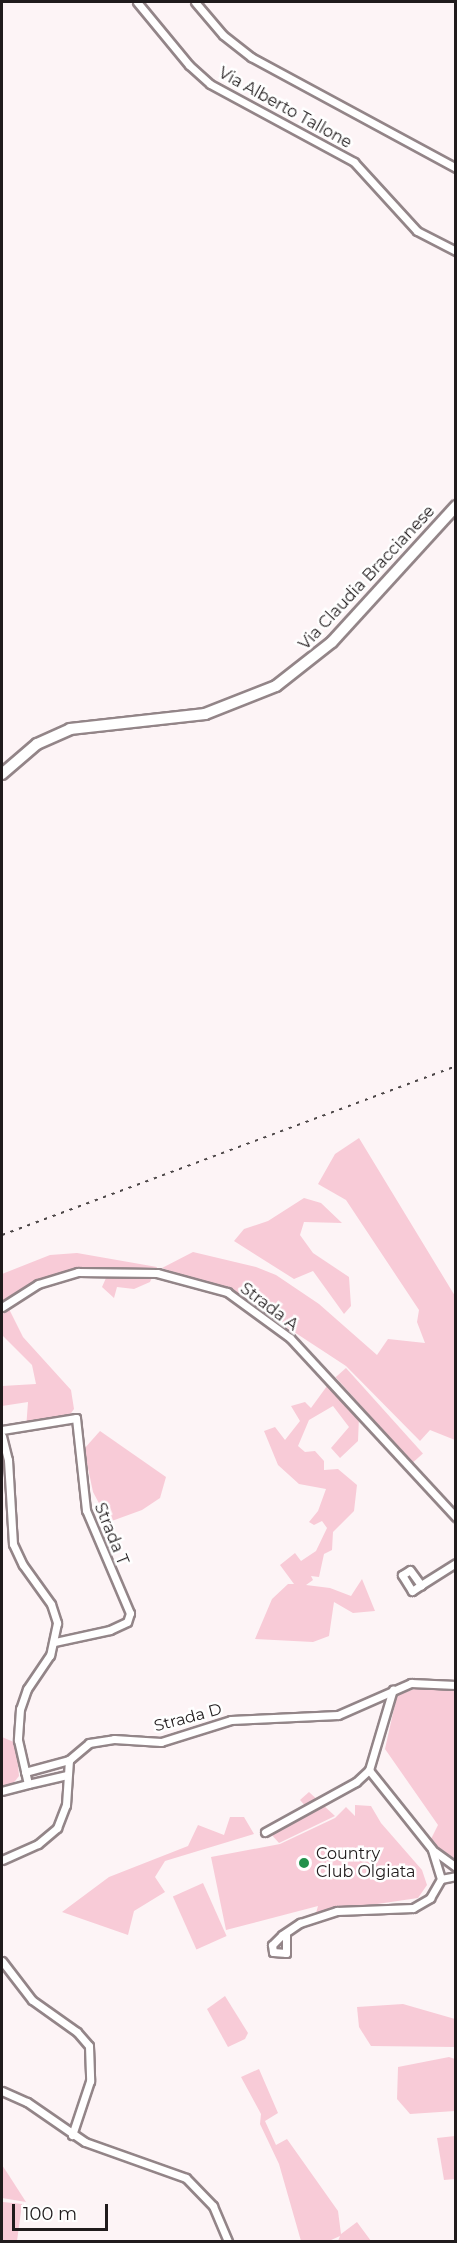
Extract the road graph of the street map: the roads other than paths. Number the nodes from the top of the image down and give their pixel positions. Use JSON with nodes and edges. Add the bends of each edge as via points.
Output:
{"nodes":[{"id":1,"x":137,"y":2,"type":"edge"},
{"id":2,"x":195,"y":2,"type":"edge"},
{"id":3,"x":456,"y":168,"type":"edge"},
{"id":4,"x":456,"y":251,"type":"edge"},
{"id":5,"x":456,"y":506,"type":"edge"},
{"id":6,"x":2,"y":774,"type":"edge"},
{"id":7,"x":2,"y":1307,"type":"edge"},
{"id":8,"x":2,"y":1430,"type":"edge"},
{"id":9,"x":2,"y":1436,"type":"edge"},
{"id":10,"x":456,"y":1517,"type":"edge"},
{"id":11,"x":456,"y":1563,"type":"edge"},
{"id":12,"x":421,"y":1585,"type":"dead end"},
{"id":13,"x":55,"y":1642,"type":"junction"},
{"id":14,"x":453,"y":1683,"type":"edge"},
{"id":15,"x":393,"y":1689,"type":"junction"},
{"id":16,"x":69,"y":1760,"type":"junction"},
{"id":17,"x":369,"y":1770,"type":"junction"},
{"id":18,"x":25,"y":1772,"type":"junction"},
{"id":19,"x":67,"y":1775,"type":"junction"},
{"id":20,"x":28,"y":1784,"type":"junction"},
{"id":21,"x":2,"y":1791,"type":"edge"},
{"id":22,"x":265,"y":1832,"type":"dead end"},
{"id":23,"x":432,"y":1849,"type":"junction"},
{"id":24,"x":2,"y":1860,"type":"edge"},
{"id":25,"x":456,"y":1867,"type":"edge"},
{"id":26,"x":456,"y":1876,"type":"edge"},
{"id":27,"x":441,"y":1879,"type":"junction"},
{"id":28,"x":285,"y":1933,"type":"dead end"},
{"id":29,"x":2,"y":1961,"type":"edge"},
{"id":30,"x":2,"y":2091,"type":"edge"},
{"id":31,"x":72,"y":2134,"type":"junction"},
{"id":32,"x":228,"y":2241,"type":"edge"}],
"edges":[{"from":1,"to":4,"type":"street","name":"Via Alberto Tallone","via":[[189,65],[210,84],[348,158],[417,231]]},
{"from":2,"to":3,"type":"street","via":[[223,35],[251,57]]},
{"from":5,"to":6,"type":"main road","name":"Via Claudia Braccianese","via":[[332,642],[276,686],[205,714],[70,729],[37,744]]},
{"from":7,"to":10,"type":"street","name":"Strada A","via":[[38,1284],[78,1272],[157,1273],[227,1292],[290,1338]]},
{"from":8,"to":13,"type":"street","name":"Strada T","via":[[76,1418],[86,1510],[129,1611],[127,1622],[110,1630]]},
{"from":9,"to":13,"type":"street","via":[[8,1460],[13,1544],[51,1604],[57,1623]]},
{"from":11,"to":12,"type":"street"},
{"from":13,"to":18,"type":"street","via":[[47,1662],[27,1689],[20,1709],[18,1740]]},
{"from":14,"to":15,"type":"street","name":"Strada D","via":[[420,1682]]},
{"from":15,"to":16,"type":"street","name":"Strada D","via":[[338,1714],[231,1720],[161,1742],[101,1740],[78,1748]]},
{"from":15,"to":17,"type":"street"},
{"from":16,"to":18,"type":"street"},
{"from":16,"to":19,"type":"street"},
{"from":17,"to":22,"type":"street","via":[[356,1782]]},
{"from":17,"to":23,"type":"street"},
{"from":18,"to":20,"type":"street"},
{"from":19,"to":20,"type":"street"},
{"from":19,"to":24,"type":"street","via":[[66,1805],[57,1828],[38,1844]]},
{"from":20,"to":21,"type":"street"},
{"from":23,"to":25,"type":"street"},
{"from":23,"to":27,"type":"street"},
{"from":26,"to":27,"type":"street"},
{"from":27,"to":28,"type":"street","via":[[430,1898],[413,1908],[337,1911],[300,1923]]},
{"from":29,"to":31,"type":"street","via":[[32,2000],[77,2032],[89,2046],[90,2081]]},
{"from":30,"to":31,"type":"street","via":[[27,2102]]},
{"from":31,"to":32,"type":"street","via":[[186,2178],[212,2205]]}]}
